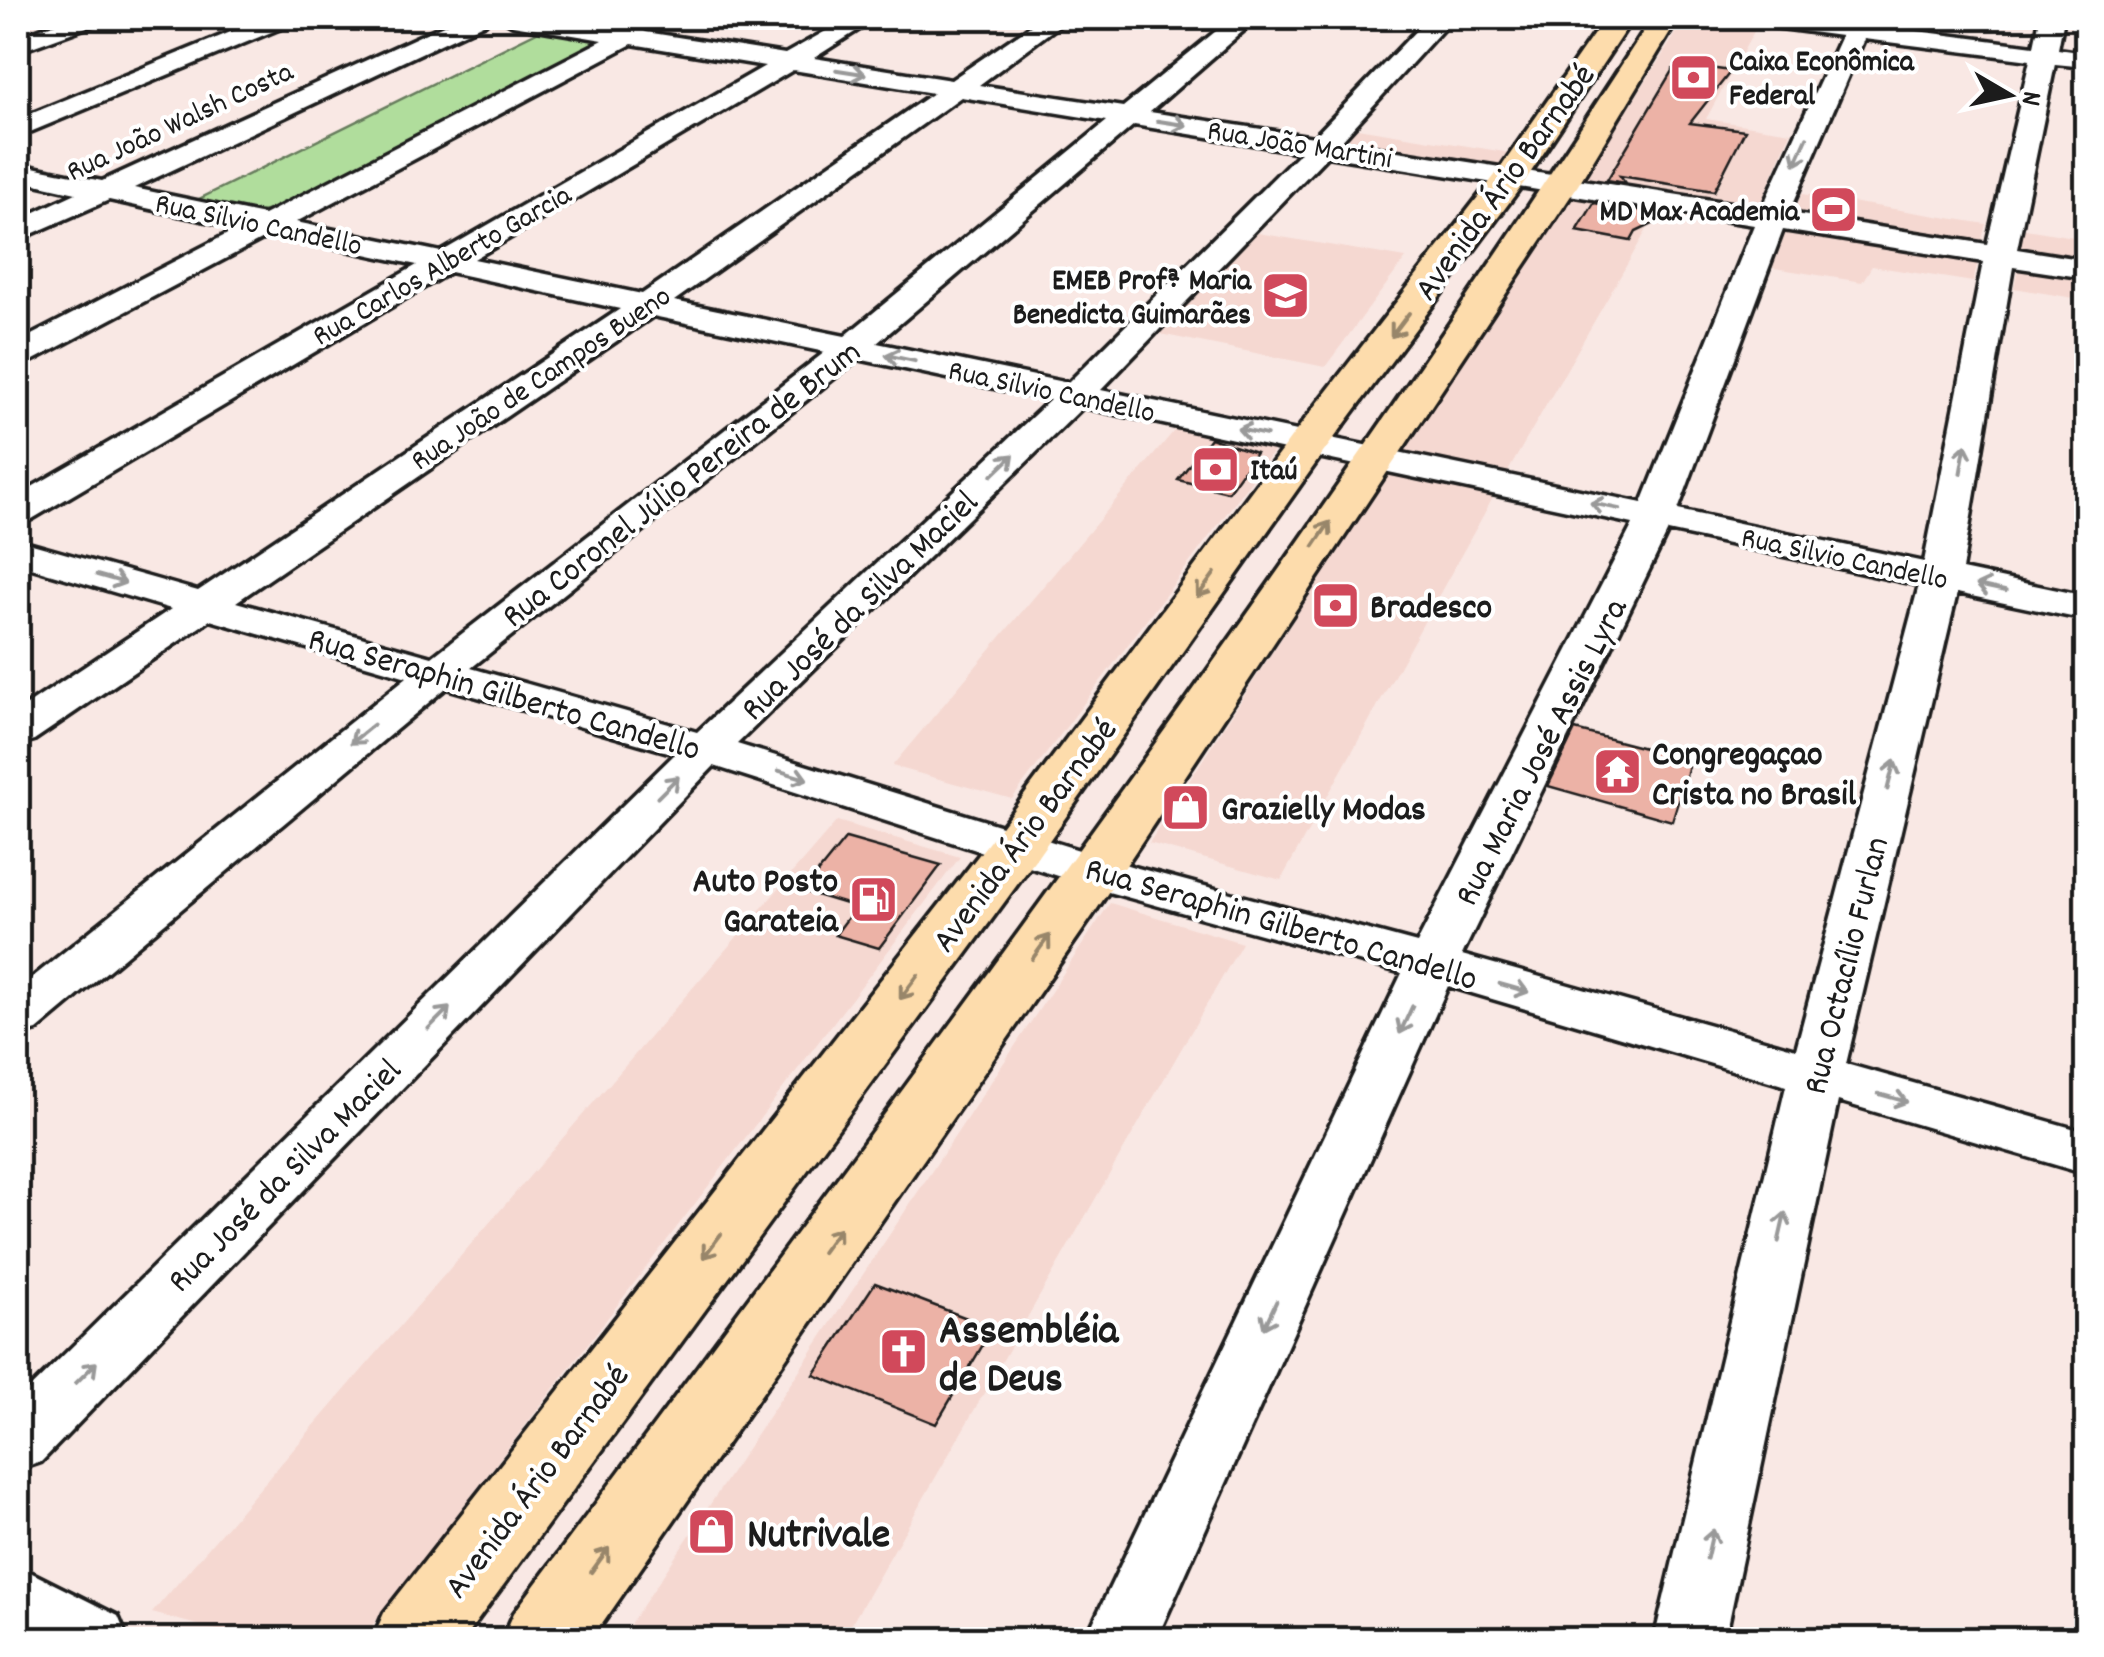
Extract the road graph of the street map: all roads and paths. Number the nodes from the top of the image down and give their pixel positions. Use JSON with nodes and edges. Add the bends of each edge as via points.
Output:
{"nodes":[{"id":1,"x":90,"y":18,"type":"edge"},
{"id":2,"x":285,"y":18,"type":"edge"},
{"id":3,"x":476,"y":18,"type":"edge"},
{"id":4,"x":513,"y":18,"type":"edge"},
{"id":5,"x":664,"y":18,"type":"edge"},
{"id":6,"x":865,"y":18,"type":"edge"},
{"id":7,"x":1057,"y":18,"type":"edge"},
{"id":8,"x":1246,"y":18,"type":"edge"},
{"id":9,"x":1441,"y":18,"type":"edge"},
{"id":10,"x":1619,"y":18,"type":"edge"},
{"id":11,"x":1666,"y":18,"type":"edge"},
{"id":12,"x":1758,"y":18,"type":"edge"},
{"id":13,"x":1859,"y":24,"type":"edge"},
{"id":14,"x":630,"y":36,"type":"junction"},
{"id":15,"x":2062,"y":44,"type":"edge"},
{"id":16,"x":18,"y":45,"type":"edge"},
{"id":17,"x":792,"y":62,"type":"junction"},
{"id":18,"x":958,"y":89,"type":"junction"},
{"id":19,"x":1127,"y":116,"type":"junction"},
{"id":20,"x":18,"y":129,"type":"edge"},
{"id":21,"x":1320,"y":147,"type":"junction"},
{"id":22,"x":18,"y":172,"type":"edge"},
{"id":23,"x":1536,"y":181,"type":"junction"},
{"id":24,"x":105,"y":191,"type":"junction"},
{"id":25,"x":1772,"y":218,"type":"junction"},
{"id":26,"x":265,"y":224,"type":"junction"},
{"id":27,"x":18,"y":231,"type":"edge"},
{"id":28,"x":2000,"y":255,"type":"junction"},
{"id":29,"x":442,"y":262,"type":"junction"},
{"id":30,"x":2086,"y":269,"type":"edge"},
{"id":31,"x":647,"y":305,"type":"junction"},
{"id":32,"x":851,"y":348,"type":"junction"},
{"id":33,"x":18,"y":356,"type":"edge"},
{"id":34,"x":1076,"y":395,"type":"junction"},
{"id":35,"x":1308,"y":444,"type":"junction"},
{"id":36,"x":1373,"y":458,"type":"junction"},
{"id":37,"x":18,"y":511,"type":"edge"},
{"id":38,"x":1656,"y":517,"type":"junction"},
{"id":39,"x":18,"y":552,"type":"edge"},
{"id":40,"x":1941,"y":577,"type":"junction"},
{"id":41,"x":202,"y":606,"type":"junction"},
{"id":42,"x":2086,"y":608,"type":"edge"},
{"id":43,"x":438,"y":672,"type":"junction"},
{"id":44,"x":18,"y":730,"type":"edge"},
{"id":45,"x":706,"y":748,"type":"junction"},
{"id":46,"x":1016,"y":846,"type":"junction"},
{"id":47,"x":1094,"y":870,"type":"junction"},
{"id":48,"x":1432,"y":964,"type":"junction"},
{"id":49,"x":18,"y":1016,"type":"edge"},
{"id":50,"x":1816,"y":1076,"type":"junction"},
{"id":51,"x":2086,"y":1154,"type":"edge"},
{"id":52,"x":18,"y":1442,"type":"edge"},
{"id":53,"x":18,"y":1598,"type":"edge"},
{"id":54,"x":93,"y":1640,"type":"edge"},
{"id":55,"x":414,"y":1640,"type":"edge"},
{"id":56,"x":543,"y":1640,"type":"edge"},
{"id":57,"x":1120,"y":1640,"type":"edge"},
{"id":58,"x":1688,"y":1640,"type":"edge"}],
"edges":[{"from":1,"to":16,"type":"street"},
{"from":2,"to":20,"type":"street"},
{"from":3,"to":24,"type":"street","name":"Rua João Walsh Costa"},
{"from":4,"to":14,"type":"street","name":"Rua João Martini"},
{"from":5,"to":14,"type":"street"},
{"from":6,"to":17,"type":"street","name":"Rua Carlos Alberto Garcia"},
{"from":7,"to":18,"type":"street","name":"Rua João de Campos Bueno"},
{"from":8,"to":19,"type":"street","name":"Rua Coronel Júlio Pereira de Brum"},
{"from":9,"to":21,"type":"street","name":"Rua José da Silva Maciel"},
{"from":10,"to":23,"type":"main road","name":"Avenida Ário Barnabé"},
{"from":11,"to":23,"type":"main road","name":"Avenida Ário Barnabé"},
{"from":12,"to":13,"type":"street"},
{"from":13,"to":15,"type":"street"},
{"from":13,"to":25,"type":"street","name":"Rua Maria José Assis Lyra","one_way":true},
{"from":14,"to":17,"type":"street","name":"Rua João Martini"},
{"from":14,"to":26,"type":"street"},
{"from":15,"to":28,"type":"street","name":"Rua Octacílio Furlan"},
{"from":17,"to":18,"type":"street","name":"Rua João Martini","one_way":true},
{"from":17,"to":29,"type":"street","name":"Rua Carlos Alberto Garcia"},
{"from":18,"to":19,"type":"street","name":"Rua João Martini"},
{"from":18,"to":31,"type":"street","name":"Rua João de Campos Bueno"},
{"from":19,"to":21,"type":"street","name":"Rua João Martini","one_way":true},
{"from":19,"to":32,"type":"street","name":"Rua Coronel Júlio Pereira de Brum"},
{"from":21,"to":23,"type":"street","name":"Rua João Martini"},
{"from":21,"to":34,"type":"street","name":"Rua José da Silva Maciel"},
{"from":22,"to":24,"type":"street","name":"Rua Silvio Candello"},
{"from":23,"to":25,"type":"street","name":"Rua João Martini"},
{"from":23,"to":35,"type":"main road","name":"Avenida Ário Barnabé","one_way":true},
{"from":23,"to":36,"type":"main road","name":"Avenida Ário Barnabé"},
{"from":24,"to":26,"type":"street","name":"Rua Silvio Candello"},
{"from":24,"to":27,"type":"street","name":"Rua João Walsh Costa"},
{"from":25,"to":28,"type":"street","name":"Rua João Martini"},
{"from":25,"to":38,"type":"street","name":"Rua Maria José Assis Lyra"},
{"from":26,"to":29,"type":"street","name":"Rua Silvio Candello"},
{"from":26,"to":33,"type":"street"},
{"from":28,"to":30,"type":"street","name":"Rua João Martini"},
{"from":40,"to":28,"type":"street","name":"Rua Octacílio Furlan","one_way":true},
{"from":29,"to":31,"type":"street","name":"Rua Silvio Candello"},
{"from":29,"to":37,"type":"street","name":"Rua Carlos Alberto Garcia"},
{"from":31,"to":32,"type":"street","name":"Rua Silvio Candello"},
{"from":31,"to":41,"type":"street","name":"Rua João de Campos Bueno"},
{"from":34,"to":32,"type":"street","name":"Rua Silvio Candello","one_way":true},
{"from":32,"to":43,"type":"street","name":"Rua Coronel Júlio Pereira de Brum"},
{"from":35,"to":34,"type":"street","name":"Rua Silvio Candello","one_way":true},
{"from":45,"to":34,"type":"street","name":"Rua José da Silva Maciel","one_way":true},
{"from":35,"to":36,"type":"street","name":"Rua Silvio Candello"},
{"from":35,"to":46,"type":"main road","name":"Avenida Ário Barnabé","one_way":true},
{"from":38,"to":36,"type":"street","name":"Rua Silvio Candello","one_way":true},
{"from":47,"to":36,"type":"main road","name":"Avenida Ário Barnabé","one_way":true},
{"from":38,"to":40,"type":"street","name":"Rua Silvio Candello"},
{"from":38,"to":48,"type":"street","name":"Rua Maria José Assis Lyra"},
{"from":39,"to":41,"type":"street","name":"Rua Seraphin Gilberto Candello","one_way":true},
{"from":42,"to":40,"type":"street","name":"Rua Silvio Candello","one_way":true},
{"from":50,"to":40,"type":"street","name":"Rua Octacílio Furlan","one_way":true},
{"from":41,"to":43,"type":"street","name":"Rua Seraphin Gilberto Candello"},
{"from":41,"to":44,"type":"street","name":"Rua João de Campos Bueno"},
{"from":43,"to":45,"type":"street","name":"Rua Seraphin Gilberto Candello"},
{"from":43,"to":49,"type":"street","name":"Rua Coronel Júlio Pereira de Brum","one_way":true},
{"from":45,"to":46,"type":"street","name":"Rua Seraphin Gilberto Candello","one_way":true},
{"from":52,"to":45,"type":"street","name":"Rua José da Silva Maciel","one_way":true},
{"from":46,"to":47,"type":"street","name":"Rua Seraphin Gilberto Candello"},
{"from":46,"to":55,"type":"main road","name":"Avenida Ário Barnabé","one_way":true},
{"from":47,"to":48,"type":"street","name":"Rua Seraphin Gilberto Candello"},
{"from":56,"to":47,"type":"main road","name":"Avenida Ário Barnabé","one_way":true},
{"from":48,"to":50,"type":"street","name":"Rua Seraphin Gilberto Candello","one_way":true},
{"from":48,"to":57,"type":"street","name":"Rua Maria José Assis Lyra","one_way":true},
{"from":50,"to":51,"type":"street","name":"Rua Seraphin Gilberto Candello","one_way":true},
{"from":58,"to":50,"type":"street","name":"Rua Octacílio Furlan","one_way":true},
{"from":53,"to":54,"type":"street"}]}
